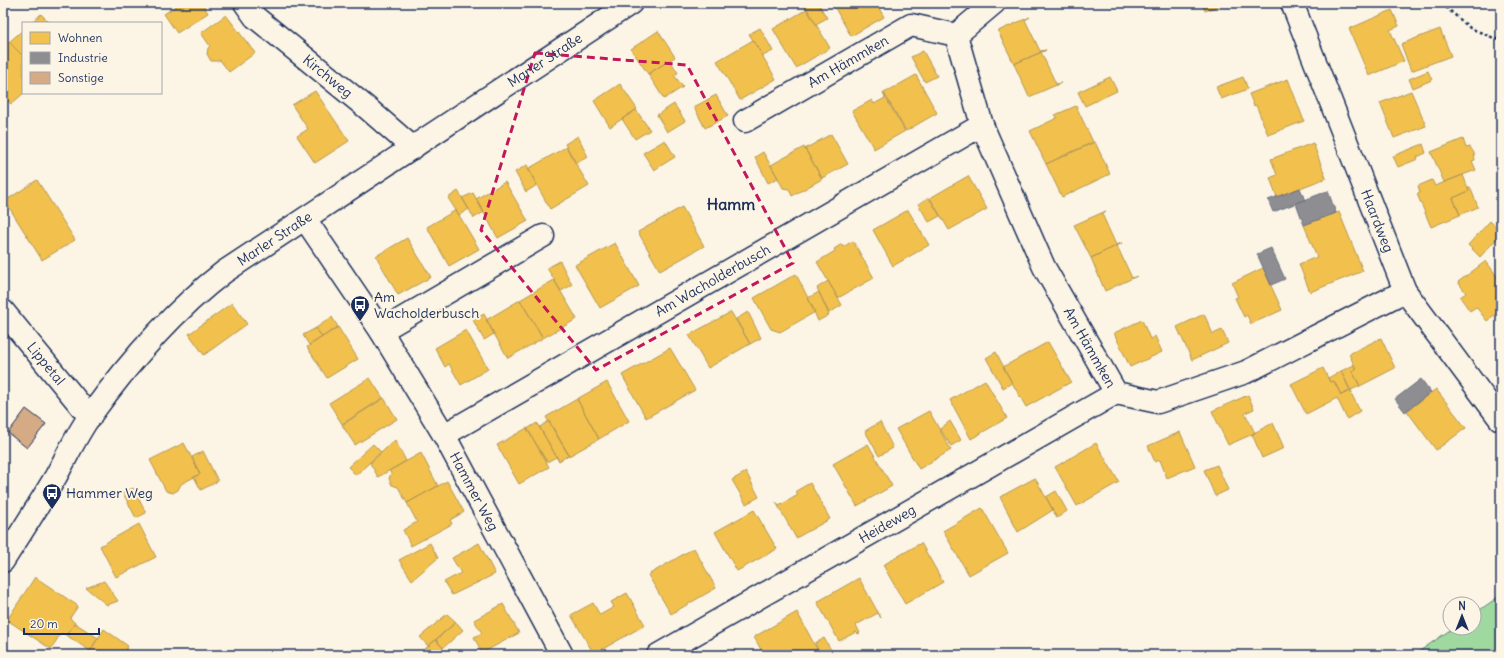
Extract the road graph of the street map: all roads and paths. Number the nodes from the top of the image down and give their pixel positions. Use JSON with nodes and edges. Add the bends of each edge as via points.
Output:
{"nodes":[{"id":1,"x":245,"y":3,"type":"edge"},
{"id":2,"x":631,"y":3,"type":"edge"},
{"id":3,"x":994,"y":3,"type":"edge"},
{"id":4,"x":1292,"y":3,"type":"edge"},
{"id":5,"x":1441,"y":3,"type":"edge"},
{"id":6,"x":956,"y":35,"type":"junction"},
{"id":7,"x":1501,"y":42,"type":"edge"},
{"id":8,"x":745,"y":121,"type":"dead end"},
{"id":9,"x":982,"y":125,"type":"junction"},
{"id":10,"x":413,"y":148,"type":"junction"},
{"id":11,"x":305,"y":219,"type":"junction"},
{"id":12,"x":543,"y":236,"type":"dead end"},
{"id":13,"x":1405,"y":292,"type":"junction"},
{"id":14,"x":3,"y":311,"type":"edge"},
{"id":15,"x":381,"y":331,"type":"junction"},
{"id":16,"x":1116,"y":393,"type":"junction"},
{"id":17,"x":90,"y":417,"type":"junction"},
{"id":18,"x":1500,"y":419,"type":"edge"},
{"id":19,"x":444,"y":435,"type":"junction"},
{"id":20,"x":3,"y":561,"type":"edge"},
{"id":21,"x":562,"y":655,"type":"edge"},
{"id":22,"x":658,"y":655,"type":"edge"}],
"edges":[{"from":1,"to":10,"type":"street","name":"Kirchweg","via":[[255,17]]},
{"from":2,"to":10,"type":"street","name":"Marler Straße"},
{"from":3,"to":6,"type":"street"},
{"from":4,"to":13,"type":"street","name":"Haardweg"},
{"from":5,"to":7,"type":"path","via":[[1470,28]]},
{"from":6,"to":8,"type":"street","name":"Am Hämmken","via":[[911,25]]},
{"from":6,"to":9,"type":"street","name":"Am Hämmken"},
{"from":9,"to":16,"type":"street","name":"Am Hämmken","via":[[1044,267]]},
{"from":9,"to":19,"type":"street","name":"Am Wacholderbusch"},
{"from":10,"to":11,"type":"street","name":"Marler Straße"},
{"from":11,"to":15,"type":"street","name":"Hammer Weg"},
{"from":11,"to":17,"type":"street","name":"Marler Straße","via":[[224,272],[173,315]]},
{"from":12,"to":15,"type":"street"},
{"from":13,"to":16,"type":"street","name":"Am Hämmken","via":[[1246,372],[1158,402]]},
{"from":13,"to":18,"type":"street","name":"Haardweg"},
{"from":14,"to":17,"type":"street","name":"Lippetal"},
{"from":15,"to":19,"type":"street","name":"Hammer Weg"},
{"from":16,"to":22,"type":"street","name":"Heideweg"},
{"from":17,"to":20,"type":"street","name":"Marler Straße","via":[[38,508]]},
{"from":19,"to":21,"type":"street","name":"Hammer Weg"}]}
